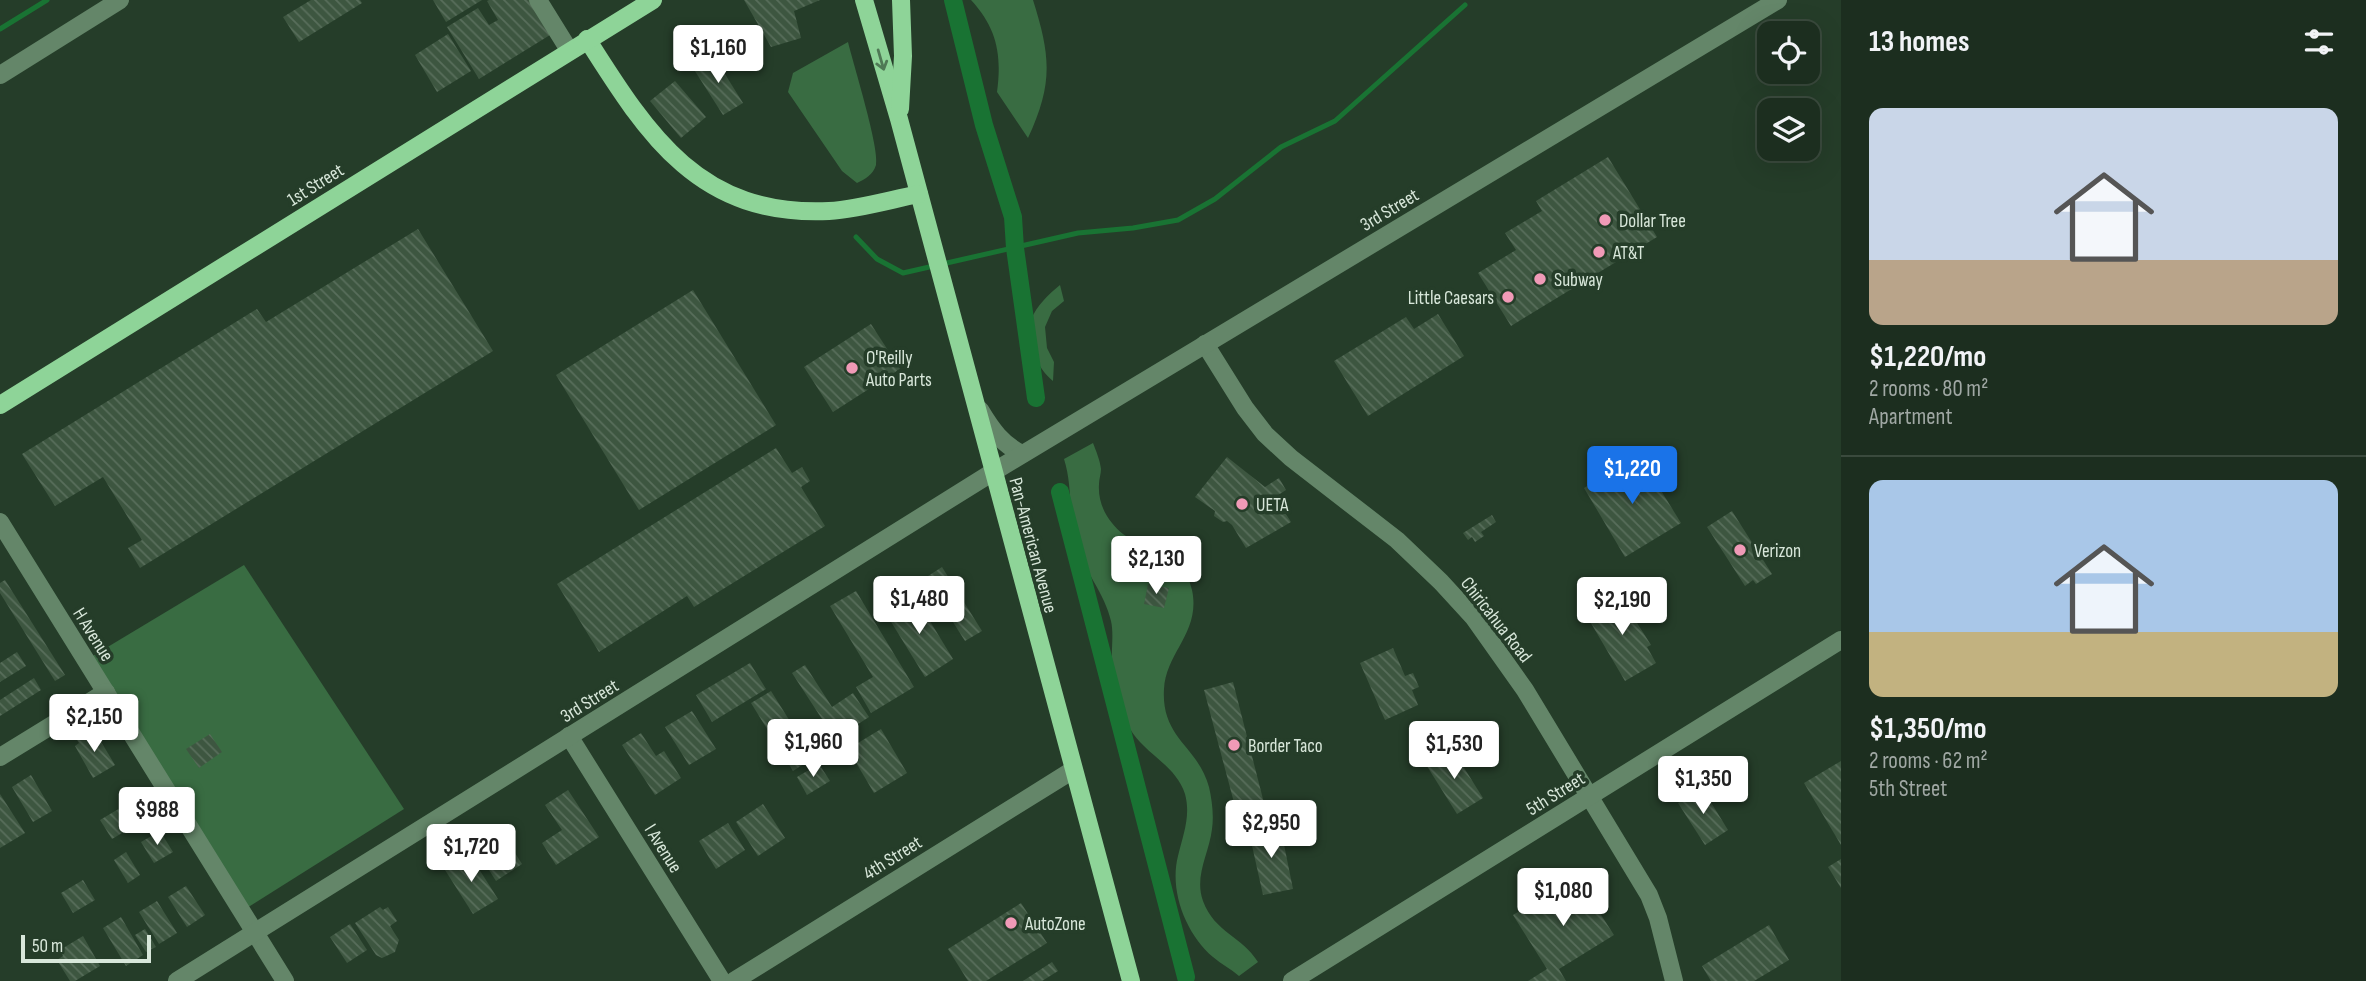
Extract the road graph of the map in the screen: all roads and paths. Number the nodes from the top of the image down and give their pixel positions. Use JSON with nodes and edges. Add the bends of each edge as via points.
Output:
{"nodes":[{"id":1,"x":120,"y":0,"type":"edge"},
{"id":2,"x":538,"y":0,"type":"edge"},
{"id":3,"x":653,"y":0,"type":"edge"},
{"id":4,"x":864,"y":0,"type":"edge"},
{"id":5,"x":901,"y":0,"type":"edge"},
{"id":6,"x":1778,"y":0,"type":"edge"},
{"id":7,"x":587,"y":39,"type":"junction"},
{"id":8,"x":569,"y":50,"type":"junction"},
{"id":9,"x":0,"y":75,"type":"edge"},
{"id":10,"x":899,"y":119,"type":"junction"},
{"id":11,"x":919,"y":194,"type":"junction"},
{"id":12,"x":1205,"y":344,"type":"junction"},
{"id":13,"x":974,"y":401,"type":"junction"},
{"id":14,"x":0,"y":405,"type":"edge"},
{"id":15,"x":1023,"y":454,"type":"junction"},
{"id":16,"x":993,"y":472,"type":"junction"},
{"id":17,"x":0,"y":522,"type":"edge"},
{"id":18,"x":1841,"y":640,"type":"edge"},
{"id":19,"x":106,"y":692,"type":"junction"},
{"id":20,"x":569,"y":736,"type":"junction"},
{"id":21,"x":0,"y":757,"type":"edge"},
{"id":22,"x":1073,"y":770,"type":"junction"},
{"id":23,"x":1589,"y":797,"type":"junction"},
{"id":24,"x":255,"y":932,"type":"junction"},
{"id":25,"x":177,"y":981,"type":"edge"},
{"id":26,"x":285,"y":981,"type":"edge"},
{"id":27,"x":722,"y":981,"type":"edge"},
{"id":28,"x":734,"y":981,"type":"edge"},
{"id":29,"x":1131,"y":981,"type":"edge"},
{"id":30,"x":1292,"y":981,"type":"edge"},
{"id":31,"x":1674,"y":981,"type":"edge"}],
"edges":[{"from":1,"to":9,"type":"street"},
{"from":2,"to":8,"type":"street"},
{"from":3,"to":7,"type":"main road","name":"1st Street"},
{"from":4,"to":10,"type":"main road","name":"Pan-American Avenue","one_way":true},
{"from":5,"to":10,"type":"main road","name":"Pan-American Avenue"},
{"from":6,"to":12,"type":"street","name":"3rd Street"},
{"from":7,"to":8,"type":"main road","name":"1st Street"},
{"from":7,"to":11,"type":"main road","via":[[652,135],[689,171],[733,197],[776,209],[839,210]]},
{"from":8,"to":14,"type":"main road","name":"1st Street"},
{"from":10,"to":11,"type":"main road","name":"Pan-American Avenue"},
{"from":11,"to":13,"type":"main road","name":"Pan-American Avenue"},
{"from":12,"to":15,"type":"street","name":"3rd Street"},
{"from":12,"to":23,"type":"street","name":"Chiricahua Road","via":[[1265,434],[1397,540],[1474,618],[1525,690]]},
{"from":13,"to":15,"type":"street","via":[[993,432],[1006,446]]},
{"from":13,"to":16,"type":"main road","name":"Pan-American Avenue"},
{"from":15,"to":16,"type":"street","name":"3rd Street"},
{"from":16,"to":20,"type":"street","name":"3rd Street"},
{"from":16,"to":22,"type":"main road","name":"Pan-American Avenue"},
{"from":17,"to":19,"type":"street","name":"H Avenue"},
{"from":18,"to":23,"type":"street","name":"5th Street"},
{"from":19,"to":21,"type":"street"},
{"from":19,"to":24,"type":"street","name":"H Avenue"},
{"from":20,"to":24,"type":"street","name":"3rd Street"},
{"from":20,"to":27,"type":"street","name":"I Avenue"},
{"from":22,"to":28,"type":"street","name":"4th Street"},
{"from":22,"to":29,"type":"main road","name":"Pan-American Avenue"},
{"from":23,"to":30,"type":"street","name":"5th Street"},
{"from":23,"to":31,"type":"street","name":"Chiricahua Road","via":[[1649,895]]},
{"from":24,"to":25,"type":"street","name":"3rd Street"},
{"from":24,"to":26,"type":"street","name":"H Avenue"}]}
